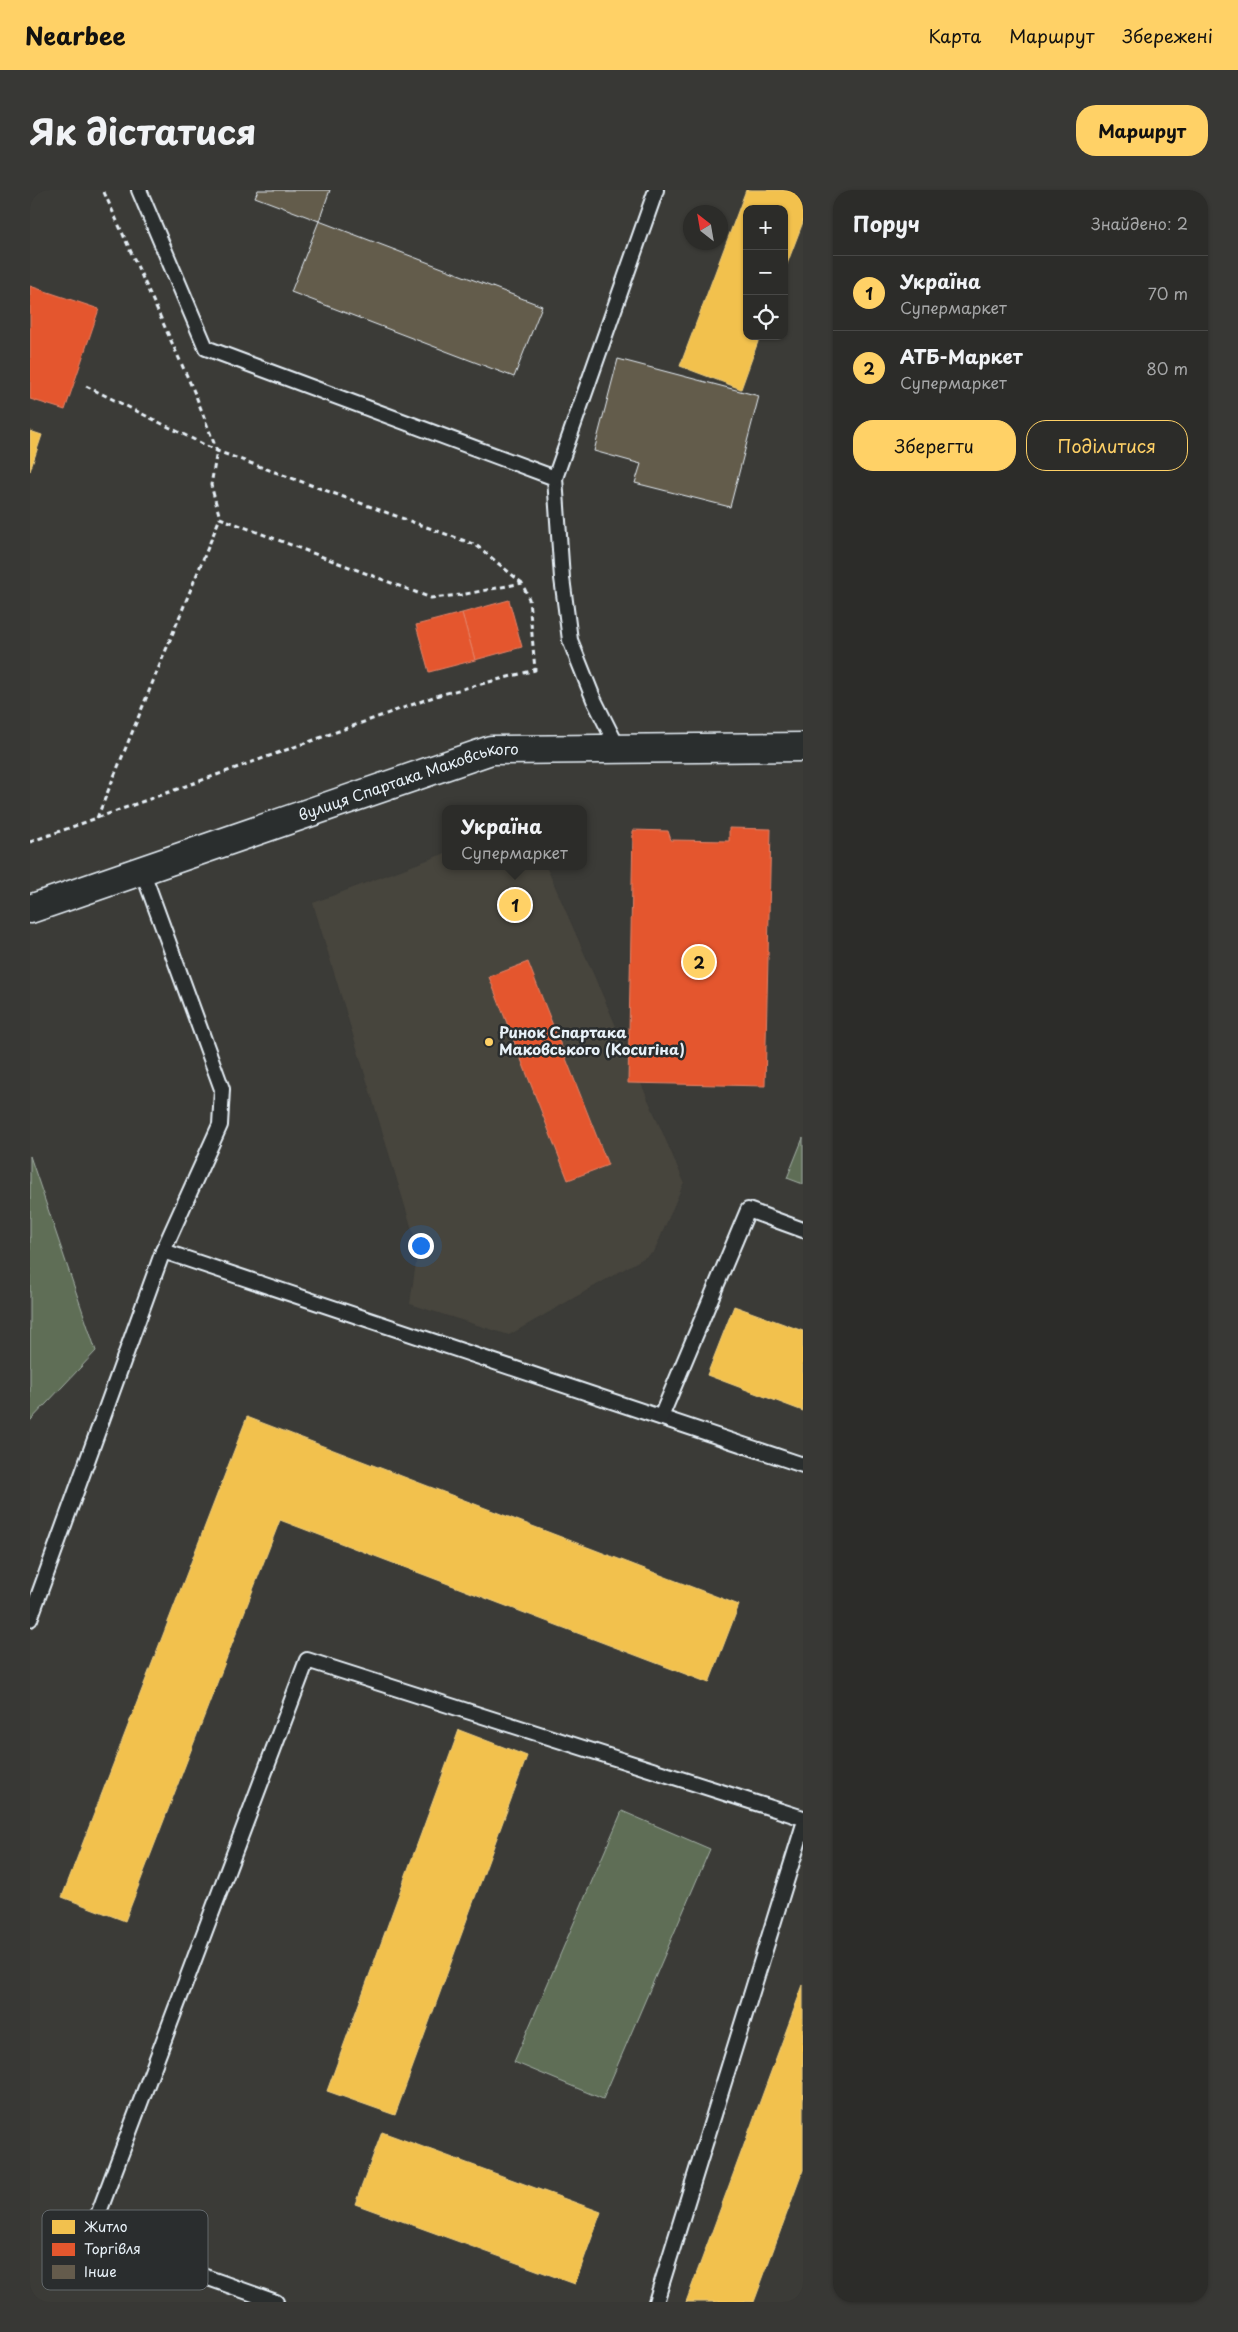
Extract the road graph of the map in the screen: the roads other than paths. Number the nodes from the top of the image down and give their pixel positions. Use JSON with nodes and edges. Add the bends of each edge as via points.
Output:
{"nodes":[{"id":1,"x":140,"y":190,"type":"edge"},
{"id":2,"x":656,"y":190,"type":"edge"},
{"id":3,"x":555,"y":478,"type":"junction"},
{"id":4,"x":803,"y":746,"type":"edge"},
{"id":5,"x":618,"y":748,"type":"junction"},
{"id":6,"x":142,"y":870,"type":"junction"},
{"id":7,"x":30,"y":909,"type":"edge"},
{"id":8,"x":803,"y":1230,"type":"edge"},
{"id":9,"x":164,"y":1250,"type":"junction"},
{"id":10,"x":661,"y":1418,"type":"junction"},
{"id":11,"x":803,"y":1465,"type":"edge"},
{"id":12,"x":30,"y":1619,"type":"edge"},
{"id":13,"x":803,"y":1818,"type":"edge"},
{"id":14,"x":803,"y":1827,"type":"edge"},
{"id":15,"x":100,"y":2210,"type":"edge"},
{"id":16,"x":208,"y":2278,"type":"edge"},
{"id":17,"x":276,"y":2302,"type":"edge"},
{"id":18,"x":656,"y":2302,"type":"edge"}],
"edges":[{"from":1,"to":3,"type":"lane","via":[[206,348]]},
{"from":2,"to":3,"type":"lane"},
{"from":3,"to":5,"type":"lane","via":[[570,640]]},
{"from":4,"to":5,"type":"street","name":"вулиця Спартака Маковського"},
{"from":5,"to":6,"type":"street","name":"вулиця Спартака Маковського","via":[[491,750]]},
{"from":6,"to":7,"type":"street","name":"вулиця Спартака Маковського"},
{"from":6,"to":9,"type":"lane","via":[[222,1089],[220,1125]]},
{"from":8,"to":10,"type":"lane","via":[[748,1210]]},
{"from":9,"to":10,"type":"lane"},
{"from":9,"to":12,"type":"lane"},
{"from":10,"to":11,"type":"lane"},
{"from":13,"to":15,"type":"lane","via":[[307,1660]]},
{"from":14,"to":18,"type":"lane"},
{"from":16,"to":17,"type":"lane"}]}
